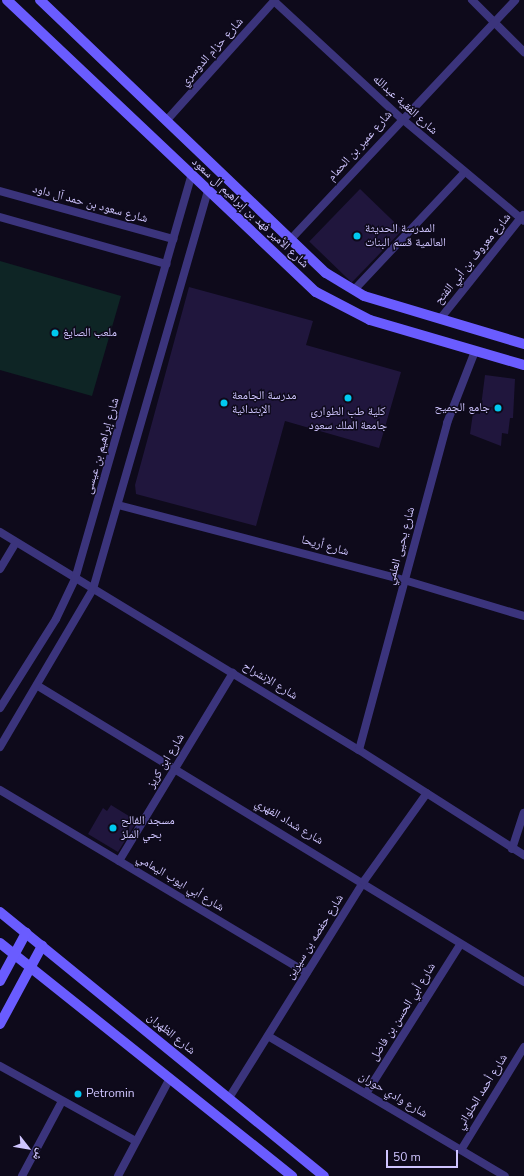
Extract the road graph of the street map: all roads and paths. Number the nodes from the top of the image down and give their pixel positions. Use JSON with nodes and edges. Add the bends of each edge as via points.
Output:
{"nodes":[{"id":1,"x":7,"y":0,"type":"edge"},
{"id":2,"x":41,"y":0,"type":"edge"},
{"id":3,"x":472,"y":0,"type":"edge"},
{"id":4,"x":515,"y":0,"type":"edge"},
{"id":5,"x":275,"y":1,"type":"edge"},
{"id":6,"x":494,"y":21,"type":"junction"},
{"id":7,"x":524,"y":52,"type":"edge"},
{"id":8,"x":401,"y":118,"type":"junction"},
{"id":9,"x":166,"y":121,"type":"junction"},
{"id":10,"x":464,"y":173,"type":"junction"},
{"id":11,"x":191,"y":176,"type":"junction"},
{"id":12,"x":0,"y":191,"type":"edge"},
{"id":13,"x":208,"y":191,"type":"junction"},
{"id":14,"x":0,"y":217,"type":"edge"},
{"id":15,"x":523,"y":218,"type":"edge"},
{"id":16,"x":173,"y":239,"type":"junction"},
{"id":17,"x":290,"y":240,"type":"junction"},
{"id":18,"x":166,"y":264,"type":"junction"},
{"id":19,"x":354,"y":290,"type":"junction"},
{"id":20,"x":440,"y":319,"type":"junction"},
{"id":21,"x":524,"y":344,"type":"edge"},
{"id":22,"x":474,"y":351,"type":"junction"},
{"id":23,"x":524,"y":365,"type":"edge"},
{"id":24,"x":118,"y":504,"type":"junction"},
{"id":25,"x":0,"y":532,"type":"edge"},
{"id":26,"x":16,"y":542,"type":"junction"},
{"id":27,"x":0,"y":569,"type":"edge"},
{"id":28,"x":76,"y":579,"type":"junction"},
{"id":29,"x":404,"y":580,"type":"junction"},
{"id":30,"x":93,"y":589,"type":"junction"},
{"id":31,"x":524,"y":616,"type":"edge"},
{"id":32,"x":233,"y":673,"type":"junction"},
{"id":33,"x":38,"y":686,"type":"junction"},
{"id":34,"x":0,"y":708,"type":"edge"},
{"id":35,"x":0,"y":747,"type":"edge"},
{"id":36,"x":360,"y":750,"type":"junction"},
{"id":37,"x":177,"y":768,"type":"junction"},
{"id":38,"x":0,"y":790,"type":"edge"},
{"id":39,"x":427,"y":793,"type":"junction"},
{"id":40,"x":524,"y":813,"type":"edge"},
{"id":41,"x":512,"y":849,"type":"junction"},
{"id":42,"x":524,"y":855,"type":"edge"},
{"id":43,"x":119,"y":861,"type":"junction"},
{"id":44,"x":364,"y":882,"type":"junction"},
{"id":45,"x":0,"y":912,"type":"edge"},
{"id":46,"x":26,"y":933,"type":"junction"},
{"id":47,"x":0,"y":943,"type":"edge"},
{"id":48,"x":460,"y":945,"type":"junction"},
{"id":49,"x":42,"y":946,"type":"junction"},
{"id":50,"x":14,"y":954,"type":"junction"},
{"id":51,"x":30,"y":968,"type":"junction"},
{"id":52,"x":307,"y":973,"type":"junction"},
{"id":53,"x":0,"y":981,"type":"edge"},
{"id":54,"x":524,"y":982,"type":"edge"},
{"id":55,"x":0,"y":1024,"type":"edge"},
{"id":56,"x":268,"y":1036,"type":"junction"},
{"id":57,"x":524,"y":1047,"type":"edge"},
{"id":58,"x":0,"y":1066,"type":"edge"},
{"id":59,"x":170,"y":1078,"type":"junction"},
{"id":60,"x":367,"y":1092,"type":"junction"},
{"id":61,"x":229,"y":1098,"type":"junction"},
{"id":62,"x":62,"y":1100,"type":"junction"},
{"id":63,"x":136,"y":1141,"type":"junction"},
{"id":64,"x":461,"y":1150,"type":"junction"},
{"id":65,"x":22,"y":1176,"type":"edge"},
{"id":66,"x":118,"y":1176,"type":"edge"},
{"id":67,"x":292,"y":1176,"type":"edge"},
{"id":68,"x":324,"y":1176,"type":"edge"},
{"id":69,"x":505,"y":1176,"type":"edge"}],
"edges":[{"from":1,"to":11,"type":"main road","name":"شارع الأمير فهد بن إبراهيم ال سعود"},
{"from":2,"to":9,"type":"main road","name":"شارع الأمير فهد بن إبراهيم ال سعود"},
{"from":3,"to":6,"type":"street"},
{"from":4,"to":6,"type":"street","name":"شارع عمير بن الحمام"},
{"from":5,"to":8,"type":"street","name":"شارع الفقية عبدالله"},
{"from":5,"to":9,"type":"street","name":"شارع حزام الدوسري"},
{"from":6,"to":7,"type":"street"},
{"from":6,"to":8,"type":"street","name":"شارع عمير بن الحمام"},
{"from":8,"to":10,"type":"street","name":"شارع الفقية عبدالله"},
{"from":8,"to":17,"type":"street","name":"شارع عمير بن الحمام"},
{"from":9,"to":17,"type":"main road","name":"شارع الأمير فهد بن إبراهيم ال سعود"},
{"from":10,"to":15,"type":"street","name":"شارع الفقية عبدالله"},
{"from":10,"to":19,"type":"street"},
{"from":11,"to":13,"type":"main road","name":"شارع الأمير فهد بن إبراهيم ال سعود"},
{"from":11,"to":16,"type":"street","name":"شارع إبراهيم بن عيسى"},
{"from":12,"to":16,"type":"street","name":"شارع سعود بن حمد آل داود"},
{"from":13,"to":22,"type":"main road","name":"شارع الأمير فهد بن إبراهيم ال سعود","via":[[307,284],[336,305],[370,320]]},
{"from":13,"to":24,"type":"street"},
{"from":14,"to":18,"type":"street"},
{"from":15,"to":20,"type":"street","name":"شارع معروف بن أبي الفتح"},
{"from":16,"to":18,"type":"street","name":"شارع إبراهيم بن عيسى"},
{"from":17,"to":19,"type":"main road","name":"شارع الأمير فهد بن إبراهيم ال سعود","via":[[326,273]]},
{"from":18,"to":28,"type":"street","name":"شارع إبراهيم بن عيسى"},
{"from":19,"to":20,"type":"main road","name":"شارع الأمير فهد بن إبراهيم ال سعود"},
{"from":20,"to":21,"type":"main road","name":"شارع الأمير فهد بن إبراهيم ال سعود"},
{"from":22,"to":23,"type":"main road","name":"شارع الأمير فهد بن إبراهيم ال سعود"},
{"from":22,"to":29,"type":"street","name":"شارع يحيى العلمي","via":[[447,423]]},
{"from":24,"to":29,"type":"street","name":"شارع أريحا"},
{"from":24,"to":30,"type":"street"},
{"from":25,"to":26,"type":"street","name":"شارع الإنشراح"},
{"from":26,"to":27,"type":"street"},
{"from":26,"to":28,"type":"street","name":"شارع الإنشراح"},
{"from":28,"to":30,"type":"street","name":"شارع الإنشراح"},
{"from":28,"to":34,"type":"street","name":"شارع إبراهيم بن عيسى","via":[[56,619]]},
{"from":29,"to":31,"type":"street","name":"شارع أريحا"},
{"from":29,"to":36,"type":"street","name":"شارع يحيى العلمي"},
{"from":30,"to":32,"type":"street","name":"شارع الإنشراح"},
{"from":30,"to":33,"type":"street"},
{"from":32,"to":36,"type":"street","name":"شارع الإنشراح"},
{"from":32,"to":37,"type":"street","name":"شارع ابن كريز"},
{"from":33,"to":35,"type":"street"},
{"from":33,"to":37,"type":"street","name":"شارع شداد الفهري"},
{"from":36,"to":39,"type":"street","name":"شارع الإنشراح"},
{"from":37,"to":43,"type":"street","name":"شارع ابن كريز"},
{"from":37,"to":44,"type":"street","name":"شارع شداد الفهري"},
{"from":38,"to":43,"type":"street","name":"شارع أبي ايوب اليمامي"},
{"from":39,"to":41,"type":"street","name":"شارع الإنشراح"},
{"from":39,"to":44,"type":"street","name":"شارع حفصه بن سيرين"},
{"from":40,"to":41,"type":"street"},
{"from":41,"to":42,"type":"street","name":"شارع الإنشراح"},
{"from":43,"to":52,"type":"street","name":"شارع أبي ايوب اليمامي"},
{"from":44,"to":48,"type":"street","name":"شارع شداد الفهري"},
{"from":44,"to":52,"type":"street","name":"شارع حفصه بن سيرين"},
{"from":45,"to":46,"type":"main road","name":"شارع الظهران"},
{"from":46,"to":49,"type":"main road","name":"شارع الظهران"},
{"from":46,"to":50,"type":"main road"},
{"from":47,"to":50,"type":"main road"},
{"from":48,"to":54,"type":"street","name":"شارع شداد الفهري"},
{"from":48,"to":60,"type":"street","name":"شارع أبي الحسن بن فاضل"},
{"from":49,"to":51,"type":"main road"},
{"from":49,"to":61,"type":"main road","name":"شارع الظهران"},
{"from":50,"to":51,"type":"main road"},
{"from":50,"to":53,"type":"main road"},
{"from":51,"to":55,"type":"main road"},
{"from":51,"to":59,"type":"main road"},
{"from":52,"to":56,"type":"street","name":"شارع حفصه بن سيرين"},
{"from":56,"to":60,"type":"street","name":"شارع وادي حوران"},
{"from":56,"to":61,"type":"street","name":"شارع حفصه بن سيرين"},
{"from":57,"to":64,"type":"street","name":"شارع أحمد الحلواني"},
{"from":58,"to":62,"type":"street"},
{"from":59,"to":63,"type":"street"},
{"from":59,"to":67,"type":"main road"},
{"from":60,"to":64,"type":"street","name":"شارع وادي حوران"},
{"from":61,"to":68,"type":"main road","name":"شارع الظهران"},
{"from":62,"to":63,"type":"street"},
{"from":62,"to":65,"type":"street"},
{"from":63,"to":66,"type":"street"},
{"from":64,"to":69,"type":"street","name":"شارع وادي حوران"}]}
